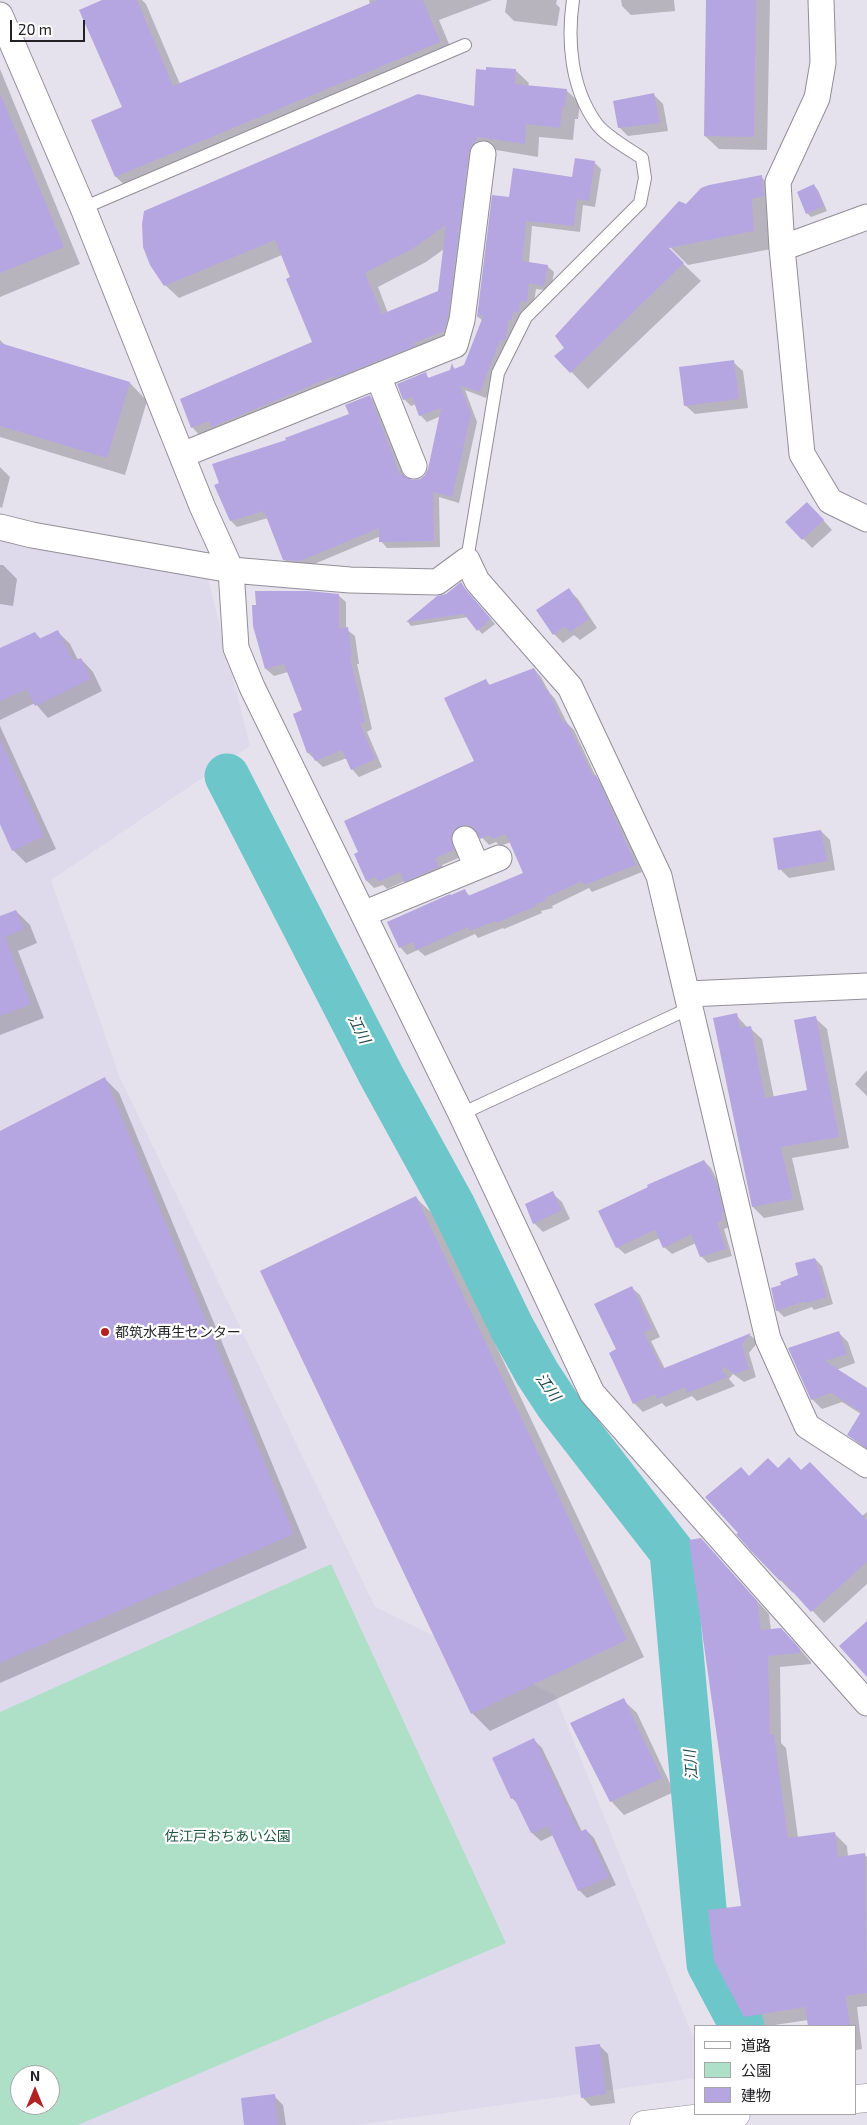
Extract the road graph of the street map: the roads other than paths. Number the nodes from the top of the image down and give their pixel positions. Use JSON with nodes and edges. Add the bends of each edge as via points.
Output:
{"nodes":[{"id":1,"x":572,"y":0,"type":"edge"},
{"id":2,"x":821,"y":0,"type":"edge"},
{"id":3,"x":0,"y":15,"type":"edge"},
{"id":4,"x":465,"y":45,"type":"dead end"},
{"id":5,"x":482,"y":154,"type":"dead end"},
{"id":6,"x":83,"y":208,"type":"junction"},
{"id":7,"x":867,"y":217,"type":"edge"},
{"id":8,"x":782,"y":248,"type":"junction"},
{"id":9,"x":378,"y":376,"type":"junction"},
{"id":10,"x":182,"y":455,"type":"junction"},
{"id":11,"x":414,"y":466,"type":"dead end"},
{"id":12,"x":867,"y":519,"type":"edge"},
{"id":13,"x":0,"y":527,"type":"edge"},
{"id":14,"x":467,"y":560,"type":"junction"},
{"id":15,"x":231,"y":570,"type":"junction"},
{"id":16,"x":465,"y":839,"type":"dead end"},
{"id":17,"x":363,"y":914,"type":"junction"},
{"id":18,"x":867,"y":986,"type":"edge"},
{"id":19,"x":689,"y":1001,"type":"junction"},
{"id":20,"x":461,"y":1114,"type":"junction"},
{"id":21,"x":867,"y":1465,"type":"edge"},
{"id":22,"x":867,"y":1703,"type":"edge"},
{"id":23,"x":728,"y":2115,"type":"edge"},
{"id":24,"x":644,"y":2125,"type":"edge"}],
"edges":[{"from":1,"to":14,"type":"lane","via":[[571,51],[578,92],[597,125],[642,158],[645,178],[640,203],[526,316],[498,373]]},
{"from":2,"to":8,"type":"street","via":[[823,63],[817,98],[778,182]]},
{"from":3,"to":6,"type":"street"},
{"from":4,"to":6,"type":"lane"},
{"from":5,"to":9,"type":"street","via":[[462,320],[456,345]]},
{"from":6,"to":10,"type":"street"},
{"from":7,"to":8,"type":"street"},
{"from":8,"to":12,"type":"street","via":[[802,454],[830,501]]},
{"from":9,"to":10,"type":"street"},
{"from":9,"to":11,"type":"street"},
{"from":10,"to":15,"type":"street"},
{"from":13,"to":15,"type":"street"},
{"from":14,"to":15,"type":"street","via":[[437,582],[350,580]]},
{"from":14,"to":19,"type":"street","via":[[477,581],[570,687],[659,876]]},
{"from":15,"to":17,"type":"street","via":[[236,648]]},
{"from":16,"to":17,"type":"street","via":[[488,862]]},
{"from":17,"to":20,"type":"street"},
{"from":18,"to":19,"type":"street"},
{"from":19,"to":20,"type":"lane"},
{"from":19,"to":21,"type":"street","via":[[768,1339],[807,1426]]},
{"from":20,"to":22,"type":"street","via":[[592,1393]]},
{"from":23,"to":24,"type":"main road"}]}
